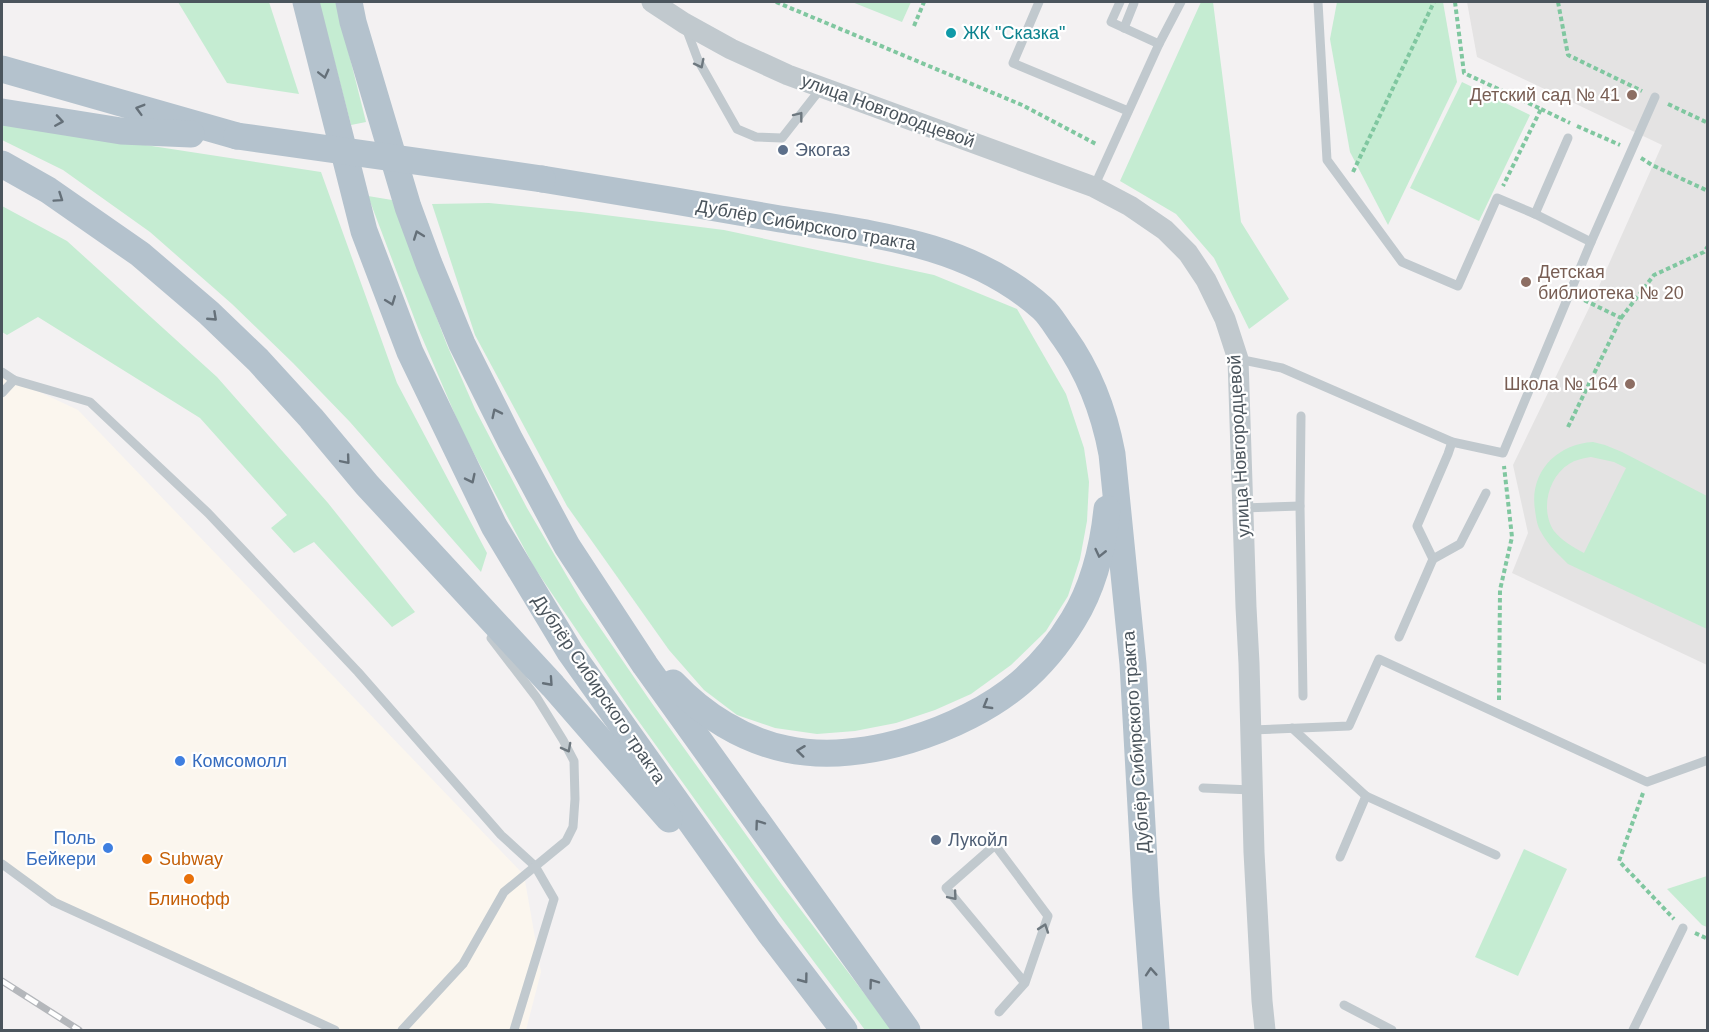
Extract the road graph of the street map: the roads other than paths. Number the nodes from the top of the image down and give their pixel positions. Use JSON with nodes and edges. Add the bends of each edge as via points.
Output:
{"nodes":[{"id":1,"x":652,"y":2,"type":"edge"},
{"id":2,"x":1039,"y":2,"type":"edge"},
{"id":3,"x":1120,"y":2,"type":"edge"},
{"id":4,"x":1181,"y":2,"type":"edge"},
{"id":5,"x":1318,"y":2,"type":"edge"},
{"id":6,"x":1134,"y":3,"type":"dead end"},
{"id":7,"x":308,"y":10,"type":"edge"},
{"id":8,"x":351,"y":12,"type":"edge"},
{"id":9,"x":684,"y":23,"type":"junction"},
{"id":10,"x":1124,"y":28,"type":"junction"},
{"id":11,"x":1159,"y":44,"type":"junction"},
{"id":12,"x":2,"y":69,"type":"edge"},
{"id":13,"x":822,"y":87,"type":"junction"},
{"id":14,"x":1655,"y":97,"type":"road end"},
{"id":15,"x":1128,"y":111,"type":"junction"},
{"id":16,"x":2,"y":112,"type":"edge"},
{"id":17,"x":237,"y":136,"type":"junction"},
{"id":18,"x":1568,"y":138,"type":"dead end"},
{"id":19,"x":5,"y":167,"type":"edge"},
{"id":20,"x":1094,"y":187,"type":"junction"},
{"id":21,"x":1534,"y":214,"type":"junction"},
{"id":22,"x":1591,"y":242,"type":"junction"},
{"id":23,"x":1238,"y":359,"type":"junction"},
{"id":24,"x":2,"y":372,"type":"edge"},
{"id":25,"x":14,"y":380,"type":"junction"},
{"id":26,"x":2,"y":393,"type":"edge"},
{"id":27,"x":1301,"y":416,"type":"dead end"},
{"id":28,"x":510,"y":440,"type":"junction"},
{"id":29,"x":1452,"y":442,"type":"junction"},
{"id":30,"x":1112,"y":453,"type":"junction"},
{"id":31,"x":367,"y":484,"type":"junction"},
{"id":32,"x":1486,"y":493,"type":"dead end"},
{"id":33,"x":1300,"y":506,"type":"junction"},
{"id":34,"x":1243,"y":508,"type":"junction"},
{"id":35,"x":1433,"y":559,"type":"junction"},
{"id":36,"x":465,"y":605,"type":"dead end"},
{"id":37,"x":487,"y":633,"type":"dead end"},
{"id":38,"x":1400,"y":638,"type":"dead end"},
{"id":39,"x":1303,"y":696,"type":"dead end"},
{"id":40,"x":1292,"y":728,"type":"junction"},
{"id":41,"x":1251,"y":730,"type":"junction"},
{"id":42,"x":1707,"y":760,"type":"edge"},
{"id":43,"x":1203,"y":789,"type":"dead end"},
{"id":44,"x":1252,"y":790,"type":"junction"},
{"id":45,"x":1366,"y":796,"type":"junction"},
{"id":46,"x":1496,"y":855,"type":"dead end"},
{"id":47,"x":1340,"y":857,"type":"dead end"},
{"id":48,"x":2,"y":864,"type":"edge"},
{"id":49,"x":535,"y":866,"type":"junction"},
{"id":50,"x":1683,"y":928,"type":"road end"},
{"id":51,"x":769,"y":932,"type":"junction"},
{"id":52,"x":1025,"y":983,"type":"junction"},
{"id":53,"x":1344,"y":1005,"type":"dead end"},
{"id":54,"x":999,"y":1012,"type":"dead end"},
{"id":55,"x":335,"y":1030,"type":"edge"},
{"id":56,"x":402,"y":1030,"type":"edge"},
{"id":57,"x":514,"y":1030,"type":"edge"},
{"id":58,"x":844,"y":1030,"type":"edge"},
{"id":59,"x":907,"y":1030,"type":"edge"},
{"id":60,"x":1156,"y":1030,"type":"edge"},
{"id":61,"x":1265,"y":1030,"type":"edge"},
{"id":62,"x":1392,"y":1030,"type":"edge"},
{"id":63,"x":1633,"y":1030,"type":"edge"}],
"edges":[{"from":1,"to":9,"type":"street","name":"улица Новгородцевой"},
{"from":2,"to":15,"type":"lane","via":[[1013,63]]},
{"from":3,"to":10,"type":"lane","via":[[1111,22]]},
{"from":4,"to":11,"type":"lane"},
{"from":5,"to":21,"type":"lane","via":[[1327,160],[1402,262],[1458,286],[1497,198]]},
{"from":6,"to":10,"type":"lane"},
{"from":7,"to":51,"type":"main road","name":"Дублёр Сибирского тракта","one_way":true,"via":[[364,231],[410,352],[494,526],[570,652]]},
{"from":28,"to":8,"type":"main road","name":"Дублёр Сибирского тракта","one_way":true,"via":[[462,344],[429,264],[408,207]]},
{"from":9,"to":13,"type":"street","name":"улица Новгородцевой","via":[[731,49]]},
{"from":9,"to":13,"type":"lane","one_way":true,"via":[[698,60],[737,129],[756,137],[782,138]]},
{"from":10,"to":11,"type":"lane"},
{"from":11,"to":15,"type":"lane"},
{"from":17,"to":12,"type":"main road","name":"Дублёр Сибирского тракта","one_way":true},
{"from":13,"to":20,"type":"street","name":"улица Новгородцевой"},
{"from":14,"to":22,"type":"lane"},
{"from":15,"to":20,"type":"lane"},
{"from":16,"to":17,"type":"main road","name":"Дублёр Сибирского тракта","one_way":true,"via":[[121,131]]},
{"from":17,"to":30,"type":"main road","name":"Дублёр Сибирского тракта","bridge":true,"via":[[542,179],[845,229],[954,255],[1008,282],[1044,310],[1077,356],[1106,424]]},
{"from":18,"to":21,"type":"lane"},
{"from":19,"to":31,"type":"main road","one_way":true,"via":[[48,190],[140,254],[209,313],[258,360]]},
{"from":20,"to":23,"type":"street","name":"улица Новгородцевой","via":[[1166,230],[1188,253],[1225,319]]},
{"from":21,"to":22,"type":"lane"},
{"from":22,"to":29,"type":"lane","via":[[1503,453]]},
{"from":23,"to":29,"type":"lane","via":[[1282,368]]},
{"from":23,"to":34,"type":"street","name":"улица Новгородцевой"},
{"from":24,"to":25,"type":"lane"},
{"from":25,"to":26,"type":"lane"},
{"from":25,"to":49,"type":"lane","via":[[90,402],[216,522],[357,672],[501,835]]},
{"from":27,"to":33,"type":"lane"},
{"from":30,"to":28,"type":"main road","name":"Дублёр Сибирского тракта","one_way":true,"via":[[1105,528],[1094,577],[1086,597],[1052,650],[1020,682],[989,705],[944,728],[904,742],[833,753],[785,749],[759,741],[722,723],[688,699]]},
{"from":59,"to":28,"type":"main road","name":"Дублёр Сибирского тракта","one_way":true,"via":[[645,665],[567,546]]},
{"from":29,"to":35,"type":"lane","via":[[1417,526]]},
{"from":60,"to":30,"type":"main road","name":"Дублёр Сибирского тракта","one_way":true,"via":[[1133,664]]},
{"from":31,"to":36,"type":"lane"},
{"from":31,"to":51,"type":"main road","one_way":true,"via":[[553,686]]},
{"from":32,"to":35,"type":"lane","via":[[1460,544]]},
{"from":33,"to":34,"type":"lane"},
{"from":33,"to":39,"type":"lane"},
{"from":34,"to":41,"type":"street","name":"улица Новгородцевой"},
{"from":35,"to":38,"type":"lane"},
{"from":37,"to":49,"type":"lane","one_way":true,"via":[[537,698],[574,761],[573,827],[566,841]]},
{"from":40,"to":41,"type":"lane"},
{"from":40,"to":42,"type":"lane","via":[[1349,726],[1379,659],[1647,782]]},
{"from":40,"to":45,"type":"lane"},
{"from":41,"to":44,"type":"street","name":"улица Новгородцевой"},
{"from":43,"to":44,"type":"lane"},
{"from":44,"to":61,"type":"street","name":"улица Новгородцевой"},
{"from":45,"to":46,"type":"lane"},
{"from":45,"to":47,"type":"lane"},
{"from":48,"to":55,"type":"lane","via":[[54,902]]},
{"from":49,"to":56,"type":"lane","via":[[504,892],[463,964]]},
{"from":49,"to":57,"type":"lane","via":[[554,899]]},
{"from":50,"to":63,"type":"lane"},
{"from":51,"to":58,"type":"main road","name":"Дублёр Сибирского тракта","one_way":true},
{"from":52,"to":52,"type":"lane","one_way":true,"via":[[1048,916],[995,845],[946,888]]},
{"from":52,"to":54,"type":"lane"},
{"from":53,"to":62,"type":"lane"}]}
